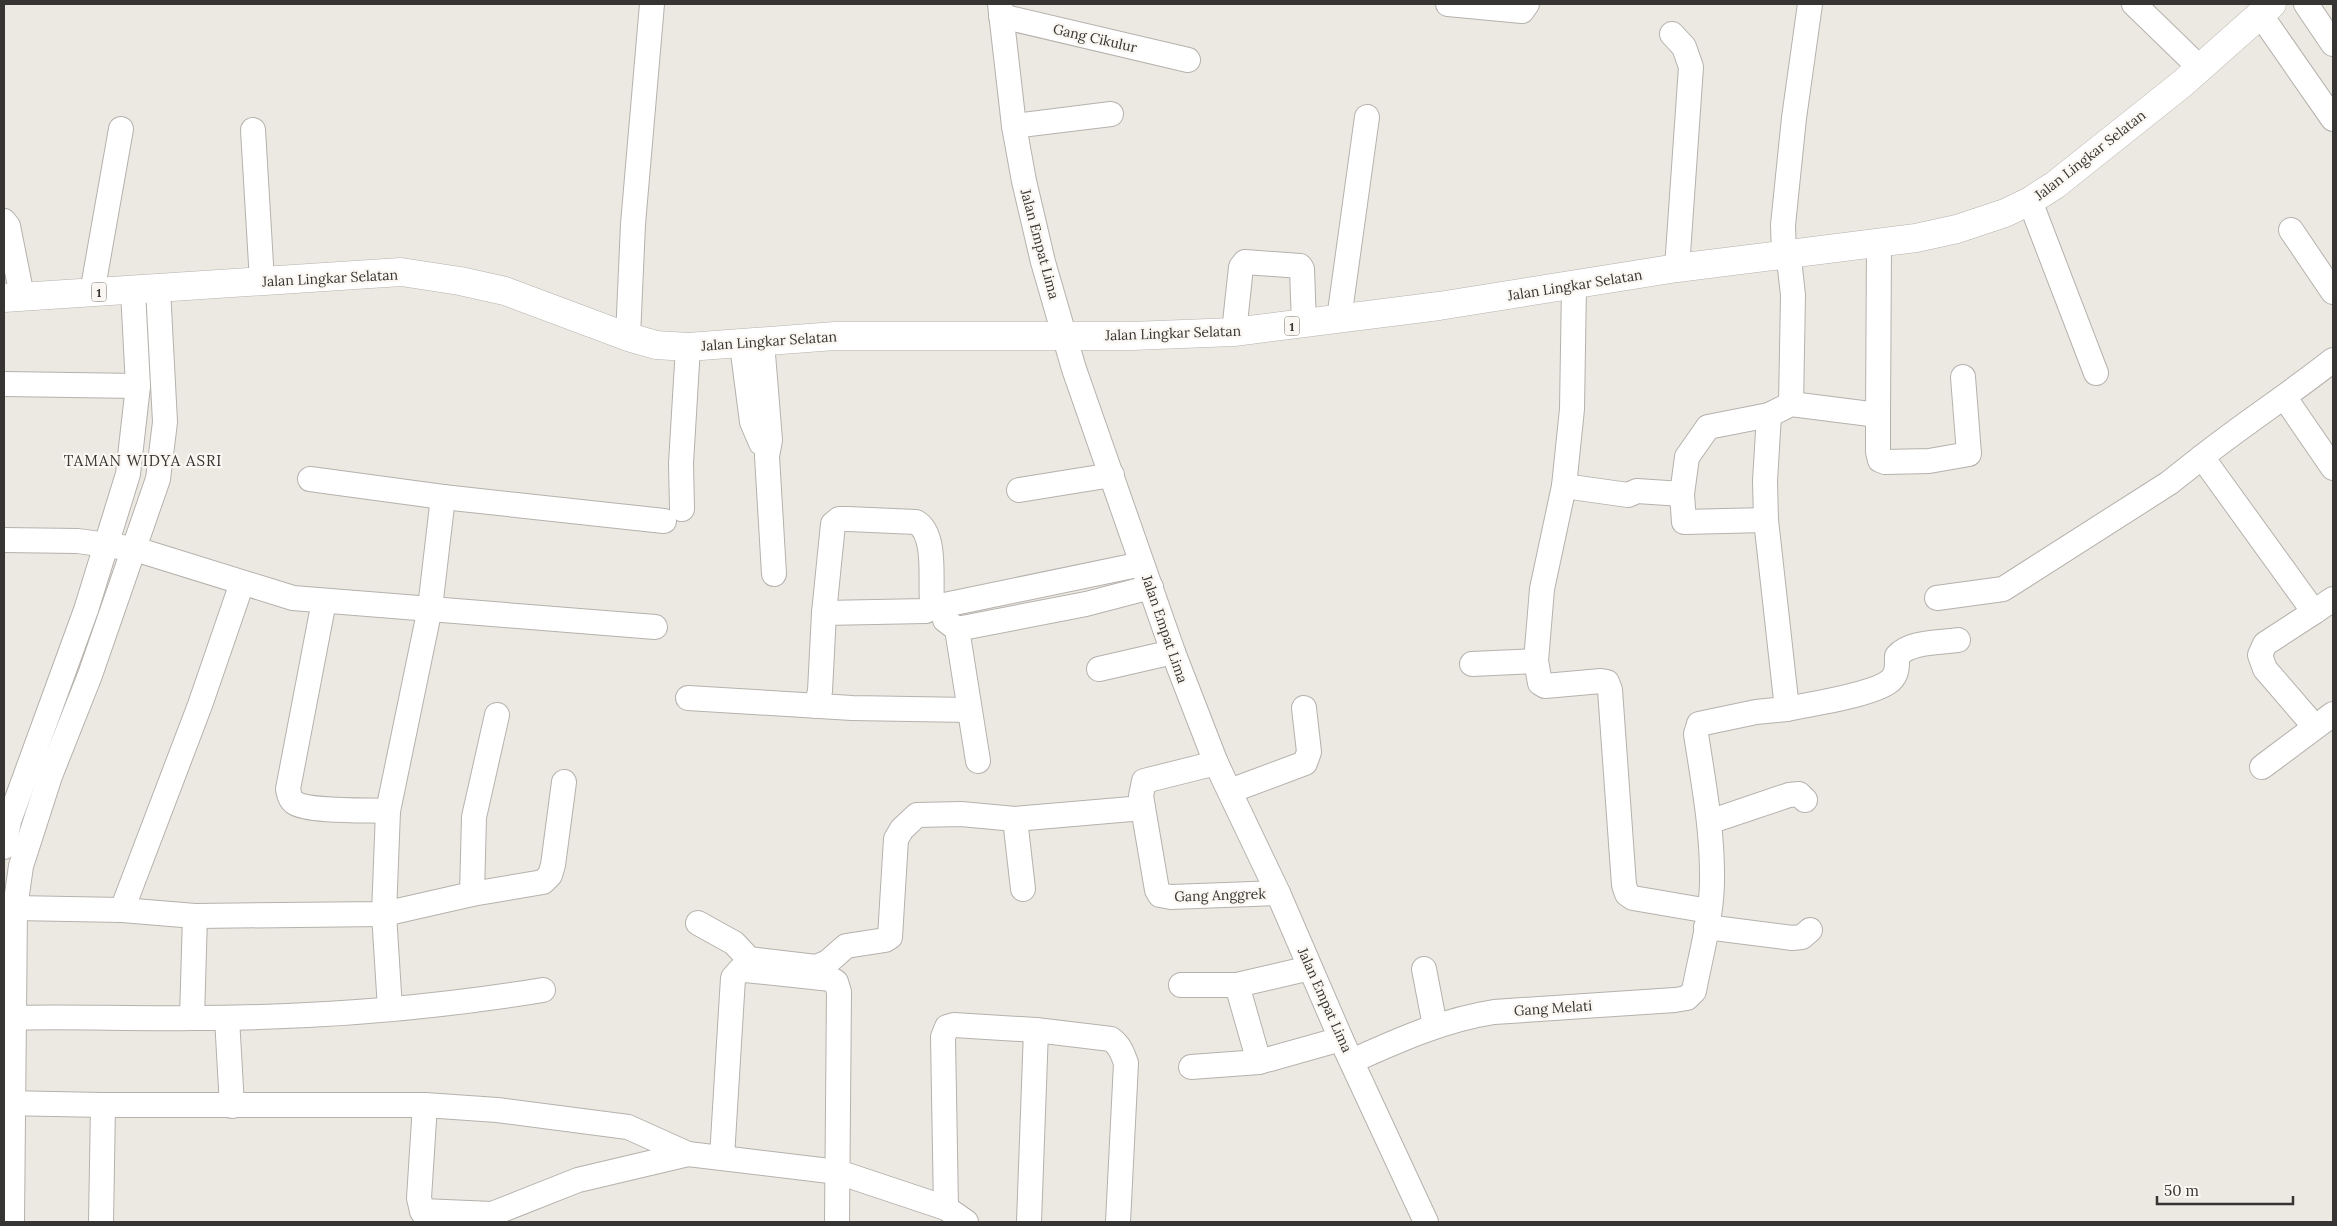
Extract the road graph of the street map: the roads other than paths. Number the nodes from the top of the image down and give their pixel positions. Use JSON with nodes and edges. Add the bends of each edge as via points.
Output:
{"nodes":[{"id":1,"x":652,"y":4,"type":"edge"},
{"id":2,"x":1448,"y":4,"type":"edge"},
{"id":3,"x":1527,"y":4,"type":"edge"},
{"id":4,"x":1810,"y":4,"type":"edge"},
{"id":5,"x":2134,"y":4,"type":"edge"},
{"id":6,"x":2306,"y":4,"type":"edge"},
{"id":7,"x":2266,"y":9,"type":"edge"},
{"id":8,"x":1000,"y":10,"type":"edge"},
{"id":9,"x":1672,"y":34,"type":"dead end"},
{"id":10,"x":2333,"y":44,"type":"edge"},
{"id":11,"x":1188,"y":60,"type":"dead end"},
{"id":12,"x":2200,"y":68,"type":"junction"},
{"id":13,"x":1111,"y":114,"type":"dead end"},
{"id":14,"x":1367,"y":117,"type":"dead end"},
{"id":15,"x":2333,"y":120,"type":"edge"},
{"id":16,"x":1014,"y":126,"type":"junction"},
{"id":17,"x":121,"y":129,"type":"dead end"},
{"id":18,"x":253,"y":130,"type":"dead end"},
{"id":19,"x":2030,"y":201,"type":"junction"},
{"id":20,"x":4,"y":221,"type":"edge"},
{"id":21,"x":2291,"y":230,"type":"dead end"},
{"id":22,"x":1880,"y":244,"type":"junction"},
{"id":23,"x":1784,"y":255,"type":"junction"},
{"id":24,"x":1677,"y":268,"type":"junction"},
{"id":25,"x":251,"y":282,"type":"junction"},
{"id":26,"x":1574,"y":285,"type":"junction"},
{"id":27,"x":145,"y":290,"type":"junction"},
{"id":28,"x":2333,"y":292,"type":"edge"},
{"id":29,"x":92,"y":293,"type":"junction"},
{"id":30,"x":13,"y":297,"type":"edge"},
{"id":31,"x":1339,"y":319,"type":"junction"},
{"id":32,"x":1304,"y":324,"type":"junction"},
{"id":33,"x":1234,"y":332,"type":"junction"},
{"id":34,"x":1065,"y":335,"type":"junction"},
{"id":35,"x":628,"y":337,"type":"junction"},
{"id":36,"x":752,"y":343,"type":"junction"},
{"id":37,"x":688,"y":347,"type":"junction"},
{"id":38,"x":2333,"y":360,"type":"edge"},
{"id":39,"x":2096,"y":373,"type":"dead end"},
{"id":40,"x":1962,"y":377,"type":"dead end"},
{"id":41,"x":4,"y":384,"type":"edge"},
{"id":42,"x":138,"y":386,"type":"junction"},
{"id":43,"x":2285,"y":398,"type":"junction"},
{"id":44,"x":1791,"y":404,"type":"junction"},
{"id":45,"x":1769,"y":415,"type":"junction"},
{"id":46,"x":1878,"y":415,"type":"junction"},
{"id":47,"x":2197,"y":462,"type":"junction"},
{"id":48,"x":2333,"y":468,"type":"edge"},
{"id":49,"x":1112,"y":475,"type":"junction"},
{"id":50,"x":310,"y":479,"type":"dead end"},
{"id":51,"x":1564,"y":486,"type":"junction"},
{"id":52,"x":1019,"y":490,"type":"dead end"},
{"id":53,"x":1682,"y":494,"type":"junction"},
{"id":54,"x":443,"y":497,"type":"junction"},
{"id":55,"x":1766,"y":520,"type":"junction"},
{"id":56,"x":4,"y":540,"type":"edge"},
{"id":57,"x":107,"y":545,"type":"junction"},
{"id":58,"x":134,"y":550,"type":"junction"},
{"id":59,"x":1142,"y":564,"type":"junction"},
{"id":60,"x":774,"y":574,"type":"dead end"},
{"id":61,"x":242,"y":583,"type":"junction"},
{"id":62,"x":1151,"y":587,"type":"junction"},
{"id":63,"x":1937,"y":598,"type":"dead end"},
{"id":64,"x":2333,"y":599,"type":"edge"},
{"id":65,"x":324,"y":601,"type":"junction"},
{"id":66,"x":430,"y":608,"type":"junction"},
{"id":67,"x":930,"y":608,"type":"junction"},
{"id":68,"x":2314,"y":612,"type":"junction"},
{"id":69,"x":824,"y":613,"type":"junction"},
{"id":70,"x":655,"y":627,"type":"dead end"},
{"id":71,"x":958,"y":629,"type":"junction"},
{"id":72,"x":1958,"y":640,"type":"dead end"},
{"id":73,"x":1173,"y":652,"type":"junction"},
{"id":74,"x":1536,"y":661,"type":"junction"},
{"id":75,"x":1472,"y":664,"type":"dead end"},
{"id":76,"x":1099,"y":669,"type":"dead end"},
{"id":77,"x":688,"y":698,"type":"dead end"},
{"id":78,"x":816,"y":706,"type":"junction"},
{"id":79,"x":1304,"y":708,"type":"dead end"},
{"id":80,"x":1787,"y":709,"type":"junction"},
{"id":81,"x":969,"y":710,"type":"junction"},
{"id":82,"x":497,"y":715,"type":"dead end"},
{"id":83,"x":2324,"y":721,"type":"edge"},
{"id":84,"x":978,"y":761,"type":"dead end"},
{"id":85,"x":1216,"y":763,"type":"junction"},
{"id":86,"x":2262,"y":767,"type":"dead end"},
{"id":87,"x":564,"y":782,"type":"dead end"},
{"id":88,"x":1230,"y":791,"type":"junction"},
{"id":89,"x":1805,"y":800,"type":"dead end"},
{"id":90,"x":1143,"y":808,"type":"junction"},
{"id":91,"x":388,"y":811,"type":"junction"},
{"id":92,"x":1015,"y":819,"type":"junction"},
{"id":93,"x":6,"y":820,"type":"edge"},
{"id":94,"x":1709,"y":822,"type":"junction"},
{"id":95,"x":33,"y":829,"type":"junction"},
{"id":96,"x":4,"y":847,"type":"edge"},
{"id":97,"x":1023,"y":889,"type":"dead end"},
{"id":98,"x":1278,"y":893,"type":"junction"},
{"id":99,"x":472,"y":894,"type":"junction"},
{"id":100,"x":15,"y":908,"type":"junction"},
{"id":101,"x":122,"y":910,"type":"junction"},
{"id":102,"x":384,"y":914,"type":"junction"},
{"id":103,"x":195,"y":916,"type":"junction"},
{"id":104,"x":1707,"y":919,"type":"junction"},
{"id":105,"x":698,"y":923,"type":"dead end"},
{"id":106,"x":1810,"y":930,"type":"dead end"},
{"id":107,"x":1310,"y":968,"type":"junction"},
{"id":108,"x":1424,"y":969,"type":"dead end"},
{"id":109,"x":1181,"y":985,"type":"dead end"},
{"id":110,"x":1237,"y":985,"type":"junction"},
{"id":111,"x":543,"y":990,"type":"dead end"},
{"id":112,"x":390,"y":1009,"type":"junction"},
{"id":113,"x":9,"y":1018,"type":"edge"},
{"id":114,"x":192,"y":1018,"type":"junction"},
{"id":115,"x":227,"y":1018,"type":"junction"},
{"id":116,"x":1435,"y":1026,"type":"junction"},
{"id":117,"x":1036,"y":1030,"type":"junction"},
{"id":118,"x":1341,"y":1039,"type":"junction"},
{"id":119,"x":1259,"y":1062,"type":"junction"},
{"id":120,"x":1352,"y":1062,"type":"junction"},
{"id":121,"x":1191,"y":1067,"type":"dead end"},
{"id":122,"x":9,"y":1102,"type":"edge"},
{"id":123,"x":103,"y":1105,"type":"junction"},
{"id":124,"x":425,"y":1105,"type":"junction"},
{"id":125,"x":232,"y":1106,"type":"junction"},
{"id":126,"x":628,"y":1127,"type":"junction"},
{"id":127,"x":688,"y":1154,"type":"junction"},
{"id":128,"x":722,"y":1157,"type":"junction"},
{"id":129,"x":630,"y":1166,"type":"junction"},
{"id":130,"x":838,"y":1172,"type":"junction"},
{"id":131,"x":946,"y":1208,"type":"junction"},
{"id":132,"x":9,"y":1213,"type":"edge"},
{"id":133,"x":426,"y":1216,"type":"edge"},
{"id":134,"x":488,"y":1218,"type":"edge"},
{"id":135,"x":101,"y":1222,"type":"edge"},
{"id":136,"x":836,"y":1222,"type":"edge"},
{"id":137,"x":966,"y":1222,"type":"edge"},
{"id":138,"x":1030,"y":1222,"type":"edge"},
{"id":139,"x":1118,"y":1222,"type":"edge"},
{"id":140,"x":1424,"y":1222,"type":"edge"}],
"edges":[{"from":1,"to":35,"type":"street","via":[[633,224]]},
{"from":2,"to":3,"type":"street","via":[[1522,11]]},
{"from":4,"to":23,"type":"street","via":[[1793,128],[1783,225]]},
{"from":5,"to":12,"type":"street"},
{"from":6,"to":10,"type":"street"},
{"from":7,"to":12,"type":"highway","name":"Jalan Lingkar Selatan","number":"1"},
{"from":7,"to":15,"type":"street"},
{"from":8,"to":11,"type":"street","name":"Gang Cikulur"},
{"from":8,"to":16,"type":"street","name":"Jalan Empat Lima"},
{"from":9,"to":24,"type":"street","via":[[1684,47],[1691,67]]},
{"from":12,"to":19,"type":"highway","name":"Jalan Lingkar Selatan","number":"1","via":[[2055,185]]},
{"from":13,"to":16,"type":"street"},
{"from":14,"to":31,"type":"street"},
{"from":16,"to":34,"type":"street","name":"Jalan Empat Lima","via":[[1043,262]]},
{"from":17,"to":29,"type":"street"},
{"from":18,"to":25,"type":"street"},
{"from":19,"to":22,"type":"highway","name":"Jalan Lingkar Selatan","number":"1","via":[[1957,229]]},
{"from":19,"to":39,"type":"street"},
{"from":20,"to":30,"type":"street","via":[[8,226]]},
{"from":21,"to":28,"type":"street"},
{"from":22,"to":23,"type":"highway","name":"Jalan Lingkar Selatan","number":"1"},
{"from":22,"to":46,"type":"street"},
{"from":23,"to":24,"type":"highway","name":"Jalan Lingkar Selatan","number":"1"},
{"from":23,"to":44,"type":"street","via":[[1790,268],[1793,295]]},
{"from":24,"to":26,"type":"highway","name":"Jalan Lingkar Selatan","number":"1"},
{"from":25,"to":27,"type":"highway","name":"Jalan Lingkar Selatan","number":"1"},
{"from":25,"to":35,"type":"highway","name":"Jalan Lingkar Selatan","number":"1","via":[[401,272],[505,291]]},
{"from":26,"to":31,"type":"highway","name":"Jalan Lingkar Selatan","number":"1"},
{"from":26,"to":51,"type":"street","via":[[1572,409]]},
{"from":27,"to":29,"type":"highway","name":"Jalan Lingkar Selatan","number":"1"},
{"from":27,"to":42,"type":"street"},
{"from":27,"to":58,"type":"street","via":[[165,422],[158,479]]},
{"from":29,"to":30,"type":"highway","name":"Jalan Lingkar Selatan","number":"1"},
{"from":31,"to":32,"type":"highway","name":"Jalan Lingkar Selatan","number":"1"},
{"from":32,"to":33,"type":"highway","name":"Jalan Lingkar Selatan","number":"1"},
{"from":32,"to":33,"type":"street","via":[[1300,266],[1245,262],[1241,267]]},
{"from":33,"to":34,"type":"highway","name":"Jalan Lingkar Selatan","number":"1","via":[[1151,336]]},
{"from":34,"to":36,"type":"highway","name":"Jalan Lingkar Selatan","number":"1","via":[[835,336]]},
{"from":34,"to":49,"type":"street","name":"Jalan Empat Lima"},
{"from":35,"to":37,"type":"highway","name":"Jalan Lingkar Selatan","number":"1"},
{"from":36,"to":37,"type":"highway","name":"Jalan Lingkar Selatan","number":"1"},
{"from":36,"to":60,"type":"street","via":[[752,422],[767,456]]},
{"from":37,"to":54,"type":"street","via":[[681,462],[673,515]]},
{"from":38,"to":43,"type":"street"},
{"from":40,"to":46,"type":"street","via":[[1969,454],[1929,461],[1880,460]]},
{"from":41,"to":42,"type":"street"},
{"from":42,"to":57,"type":"street","via":[[131,461]]},
{"from":43,"to":47,"type":"street","via":[[2243,425]]},
{"from":43,"to":48,"type":"street"},
{"from":44,"to":45,"type":"street"},
{"from":44,"to":46,"type":"street"},
{"from":45,"to":53,"type":"street","via":[[1708,427],[1687,457]]},
{"from":45,"to":55,"type":"street"},
{"from":47,"to":63,"type":"street","via":[[2170,483],[2003,589]]},
{"from":47,"to":68,"type":"street"},
{"from":49,"to":52,"type":"street"},
{"from":49,"to":59,"type":"street","name":"Jalan Empat Lima"},
{"from":50,"to":54,"type":"street"},
{"from":51,"to":53,"type":"street","via":[[1628,495],[1637,491]]},
{"from":51,"to":74,"type":"street","via":[[1542,589]]},
{"from":53,"to":55,"type":"street","via":[[1684,522]]},
{"from":54,"to":66,"type":"street"},
{"from":55,"to":80,"type":"street"},
{"from":56,"to":57,"type":"street","via":[[78,541]]},
{"from":57,"to":58,"type":"street"},
{"from":57,"to":93,"type":"street"},
{"from":58,"to":61,"type":"street"},
{"from":58,"to":95,"type":"street"},
{"from":59,"to":62,"type":"street","name":"Jalan Empat Lima"},
{"from":59,"to":67,"type":"street"},
{"from":61,"to":65,"type":"street","via":[[293,598]]},
{"from":61,"to":101,"type":"street","via":[[200,705]]},
{"from":62,"to":71,"type":"street","via":[[1086,604]]},
{"from":62,"to":73,"type":"street","name":"Jalan Empat Lima"},
{"from":64,"to":68,"type":"street"},
{"from":65,"to":66,"type":"street"},
{"from":65,"to":91,"type":"street","via":[[288,789],[291,799],[314,808]]},
{"from":66,"to":70,"type":"street"},
{"from":66,"to":91,"type":"street"},
{"from":67,"to":69,"type":"street","via":[[917,612]]},
{"from":67,"to":69,"type":"street","via":[[930,544],[924,526],[916,522],[839,519],[831,532]]},
{"from":67,"to":71,"type":"street"},
{"from":68,"to":83,"type":"street","via":[[2265,644],[2260,656],[2265,669]]},
{"from":69,"to":78,"type":"street","via":[[820,691]]},
{"from":71,"to":81,"type":"street"},
{"from":72,"to":80,"type":"street","via":[[1902,651],[1897,656],[1897,672],[1891,681],[1871,690]]},
{"from":73,"to":76,"type":"street"},
{"from":73,"to":85,"type":"street","name":"Jalan Empat Lima"},
{"from":74,"to":75,"type":"street"},
{"from":74,"to":104,"type":"street","via":[[1540,683],[1545,686],[1607,682],[1627,894]]},
{"from":77,"to":78,"type":"street"},
{"from":78,"to":81,"type":"street"},
{"from":79,"to":88,"type":"street","via":[[1309,752],[1305,762]]},
{"from":80,"to":94,"type":"street","name":"Gang Melati","via":[[1699,724],[1696,734]]},
{"from":81,"to":84,"type":"street"},
{"from":82,"to":99,"type":"street","via":[[474,816]]},
{"from":83,"to":86,"type":"street"},
{"from":85,"to":88,"type":"street","name":"Jalan Empat Lima"},
{"from":85,"to":90,"type":"street","via":[[1144,781],[1141,788]]},
{"from":87,"to":99,"type":"street","via":[[550,875],[543,882]]},
{"from":88,"to":98,"type":"street","name":"Jalan Empat Lima"},
{"from":89,"to":94,"type":"street","via":[[1799,794],[1789,795]]},
{"from":90,"to":92,"type":"street"},
{"from":90,"to":98,"type":"street","name":"Gang Anggrek","via":[[1160,895]]},
{"from":91,"to":102,"type":"street"},
{"from":92,"to":97,"type":"street"},
{"from":92,"to":105,"type":"street","via":[[962,814],[917,815],[896,839],[890,937],[846,946],[823,966],[748,959],[734,943]]},
{"from":93,"to":95,"type":"street"},
{"from":93,"to":96,"type":"street"},
{"from":94,"to":104,"type":"street","name":"Gang Melati","via":[[1712,875]]},
{"from":95,"to":100,"type":"street","via":[[21,866]]},
{"from":98,"to":107,"type":"street","name":"Jalan Empat Lima"},
{"from":99,"to":102,"type":"street"},
{"from":100,"to":101,"type":"street"},
{"from":100,"to":113,"type":"street"},
{"from":101,"to":103,"type":"street"},
{"from":102,"to":103,"type":"street"},
{"from":102,"to":112,"type":"street"},
{"from":103,"to":114,"type":"street"},
{"from":104,"to":106,"type":"street","via":[[1792,938],[1802,937]]},
{"from":104,"to":116,"type":"street","name":"Gang Melati","via":[[1694,991],[1687,998],[1494,1012]]},
{"from":107,"to":110,"type":"street"},
{"from":107,"to":118,"type":"street","name":"Jalan Empat Lima"},
{"from":108,"to":116,"type":"street"},
{"from":109,"to":110,"type":"street"},
{"from":110,"to":119,"type":"street"},
{"from":111,"to":112,"type":"street","via":[[474,1002]]},
{"from":112,"to":115,"type":"street"},
{"from":113,"to":114,"type":"street"},
{"from":113,"to":122,"type":"street"},
{"from":114,"to":115,"type":"street"},
{"from":115,"to":125,"type":"street"},
{"from":116,"to":120,"type":"street","name":"Gang Melati"},
{"from":117,"to":131,"type":"street","via":[[947,1027],[943,1037]]},
{"from":117,"to":138,"type":"street"},
{"from":117,"to":139,"type":"street","via":[[1111,1039],[1122,1052],[1126,1063]]},
{"from":118,"to":119,"type":"street"},
{"from":118,"to":120,"type":"street","name":"Jalan Empat Lima"},
{"from":119,"to":121,"type":"street"},
{"from":120,"to":140,"type":"street","name":"Jalan Empat Lima"},
{"from":122,"to":123,"type":"street"},
{"from":122,"to":132,"type":"street"},
{"from":123,"to":125,"type":"street"},
{"from":123,"to":135,"type":"street"},
{"from":124,"to":125,"type":"street"},
{"from":124,"to":126,"type":"street","via":[[497,1110]]},
{"from":124,"to":133,"type":"street","via":[[419,1198]]},
{"from":126,"to":127,"type":"street"},
{"from":126,"to":129,"type":"street"},
{"from":127,"to":128,"type":"street"},
{"from":127,"to":129,"type":"street"},
{"from":128,"to":130,"type":"street"},
{"from":128,"to":130,"type":"street","via":[[733,978],[740,970],[745,970],[828,978],[838,986]]},
{"from":129,"to":134,"type":"street","via":[[578,1180]]},
{"from":130,"to":131,"type":"street"},
{"from":130,"to":136,"type":"street"},
{"from":131,"to":137,"type":"street"},
{"from":133,"to":134,"type":"street"}]}
